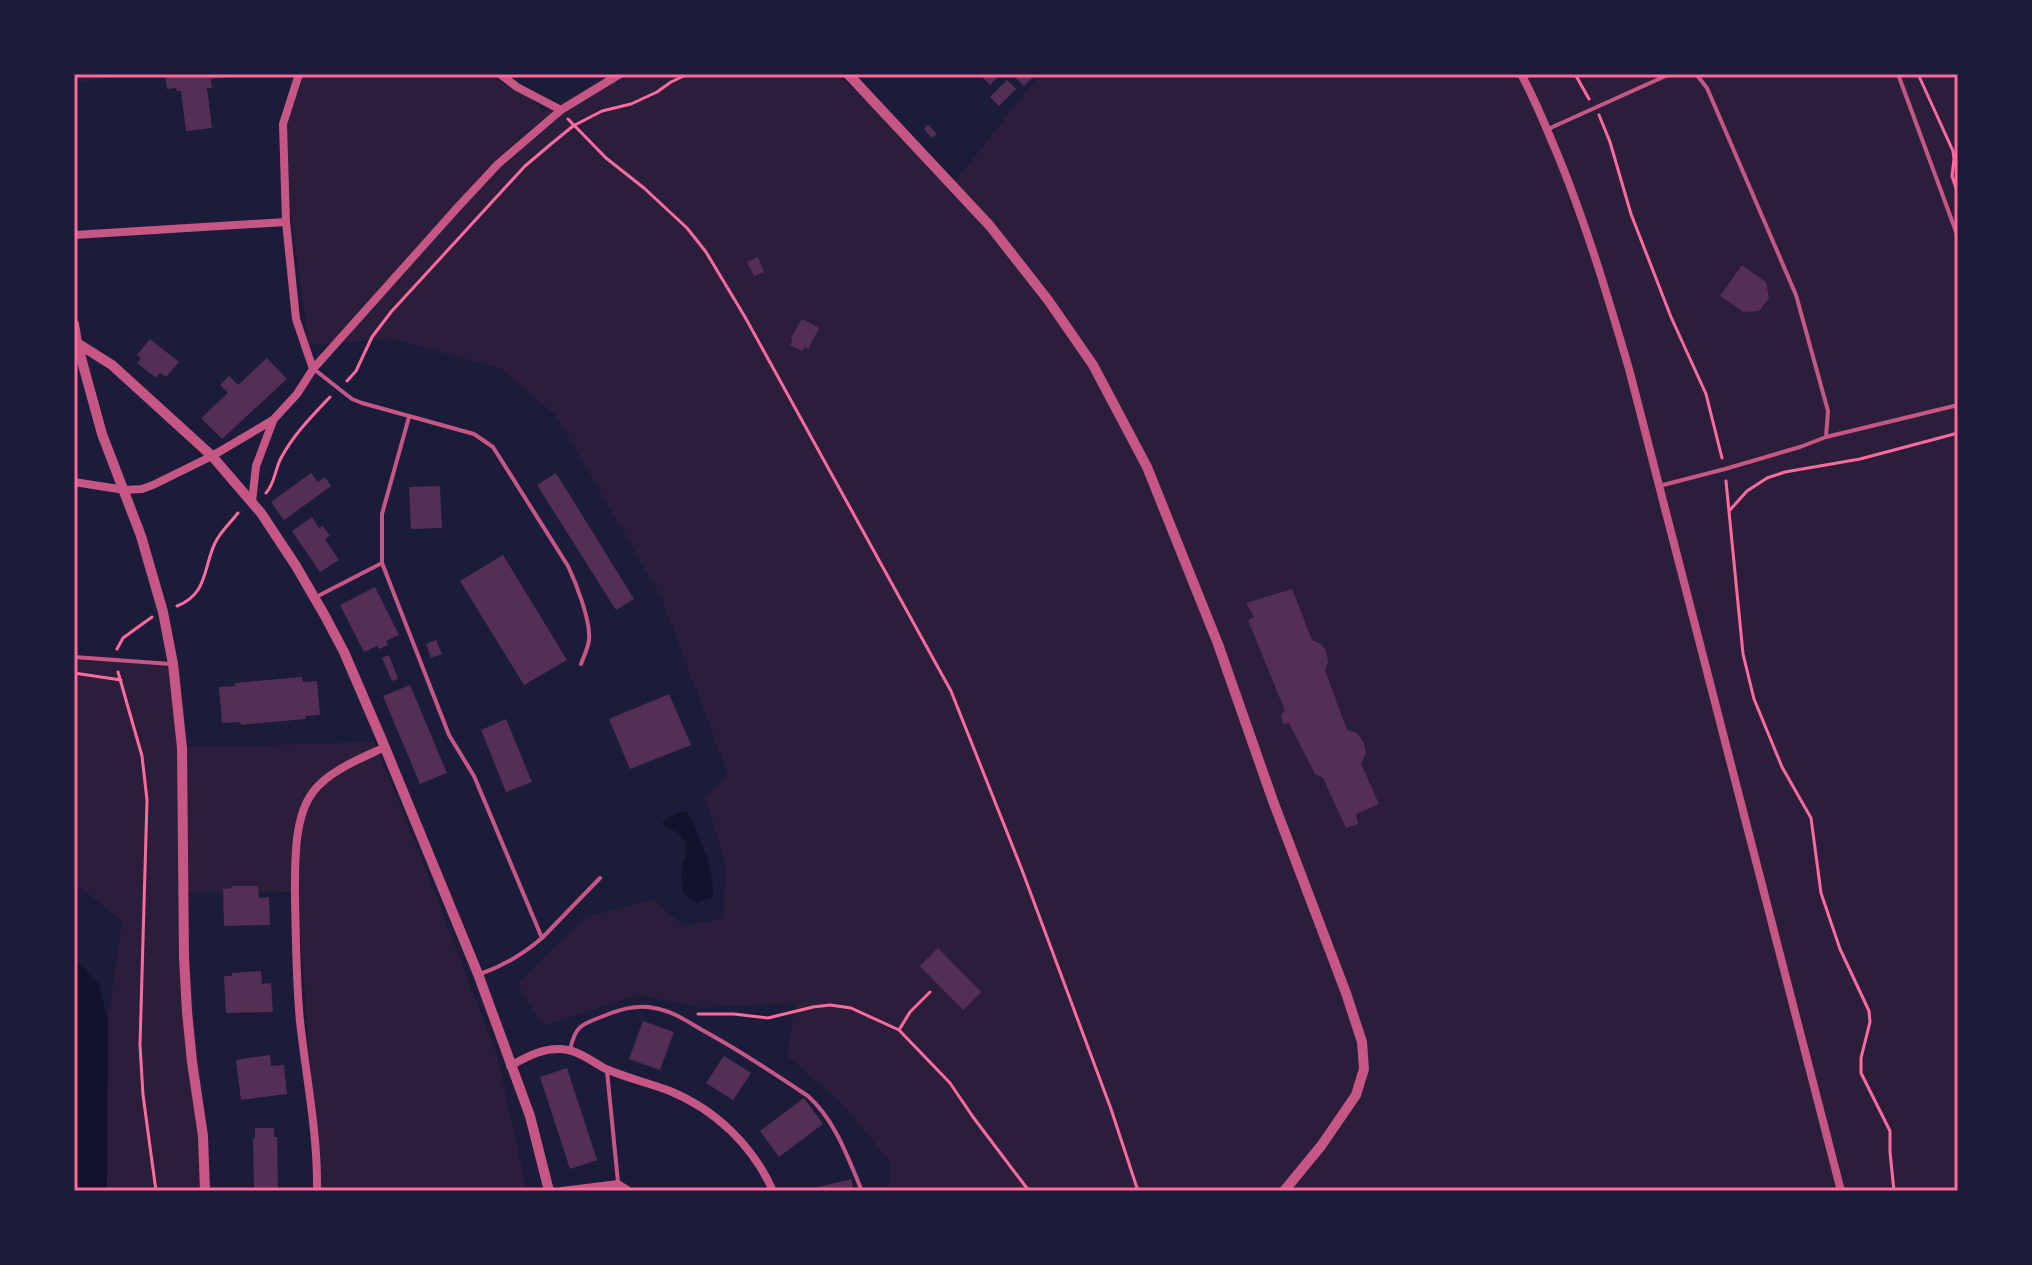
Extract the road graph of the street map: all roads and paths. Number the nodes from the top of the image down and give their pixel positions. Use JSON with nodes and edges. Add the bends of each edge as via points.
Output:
{"nodes":[{"id":1,"x":299,"y":74,"type":"edge"},
{"id":2,"x":500,"y":74,"type":"edge"},
{"id":3,"x":620,"y":74,"type":"edge"},
{"id":4,"x":688,"y":74,"type":"edge"},
{"id":5,"x":848,"y":74,"type":"edge"},
{"id":6,"x":1521,"y":74,"type":"edge"},
{"id":7,"x":1575,"y":74,"type":"edge"},
{"id":8,"x":1670,"y":74,"type":"edge"},
{"id":9,"x":1696,"y":74,"type":"edge"},
{"id":10,"x":1898,"y":74,"type":"edge"},
{"id":11,"x":1918,"y":74,"type":"edge"},
{"id":12,"x":1589,"y":97,"type":"dead end"},
{"id":13,"x":561,"y":110,"type":"junction"},
{"id":14,"x":1599,"y":115,"type":"dead end"},
{"id":15,"x":573,"y":126,"type":"junction"},
{"id":16,"x":1547,"y":129,"type":"junction"},
{"id":17,"x":1958,"y":194,"type":"edge"},
{"id":18,"x":286,"y":222,"type":"junction"},
{"id":19,"x":74,"y":235,"type":"edge"},
{"id":20,"x":1958,"y":237,"type":"edge"},
{"id":21,"x":74,"y":324,"type":"edge"},
{"id":22,"x":77,"y":343,"type":"junction"},
{"id":23,"x":313,"y":369,"type":"junction"},
{"id":24,"x":347,"y":381,"type":"dead end"},
{"id":25,"x":330,"y":397,"type":"dead end"},
{"id":26,"x":1958,"y":405,"type":"edge"},
{"id":27,"x":409,"y":417,"type":"junction"},
{"id":28,"x":273,"y":420,"type":"junction"},
{"id":29,"x":1958,"y":433,"type":"edge"},
{"id":30,"x":1826,"y":437,"type":"junction"},
{"id":31,"x":212,"y":456,"type":"junction"},
{"id":32,"x":1725,"y":469,"type":"junction"},
{"id":33,"x":74,"y":482,"type":"edge"},
{"id":34,"x":1659,"y":486,"type":"junction"},
{"id":35,"x":125,"y":490,"type":"junction"},
{"id":36,"x":266,"y":493,"type":"dead end"},
{"id":37,"x":252,"y":502,"type":"junction"},
{"id":38,"x":1729,"y":511,"type":"junction"},
{"id":39,"x":238,"y":513,"type":"dead end"},
{"id":40,"x":382,"y":563,"type":"junction"},
{"id":41,"x":314,"y":598,"type":"junction"},
{"id":42,"x":163,"y":612,"type":"junction"},
{"id":43,"x":74,"y":657,"type":"edge"},
{"id":44,"x":116,"y":660,"type":"junction"},
{"id":45,"x":173,"y":664,"type":"junction"},
{"id":46,"x":581,"y":664,"type":"dead end"},
{"id":47,"x":74,"y":673,"type":"edge"},
{"id":48,"x":121,"y":680,"type":"junction"},
{"id":49,"x":385,"y":747,"type":"junction"},
{"id":50,"x":600,"y":878,"type":"dead end"},
{"id":51,"x":542,"y":938,"type":"junction"},
{"id":52,"x":478,"y":974,"type":"junction"},
{"id":53,"x":930,"y":992,"type":"dead end"},
{"id":54,"x":673,"y":1013,"type":"junction"},
{"id":55,"x":899,"y":1030,"type":"junction"},
{"id":56,"x":570,"y":1050,"type":"junction"},
{"id":57,"x":510,"y":1066,"type":"junction"},
{"id":58,"x":607,"y":1069,"type":"junction"},
{"id":59,"x":618,"y":1184,"type":"junction"},
{"id":60,"x":156,"y":1191,"type":"edge"},
{"id":61,"x":205,"y":1191,"type":"edge"},
{"id":62,"x":317,"y":1191,"type":"edge"},
{"id":63,"x":549,"y":1191,"type":"edge"},
{"id":64,"x":562,"y":1191,"type":"edge"},
{"id":65,"x":629,"y":1191,"type":"edge"},
{"id":66,"x":773,"y":1191,"type":"edge"},
{"id":67,"x":862,"y":1191,"type":"edge"},
{"id":68,"x":1029,"y":1191,"type":"edge"},
{"id":69,"x":1138,"y":1191,"type":"edge"},
{"id":70,"x":1284,"y":1191,"type":"edge"},
{"id":71,"x":1841,"y":1191,"type":"edge"},
{"id":72,"x":1894,"y":1191,"type":"edge"}],
"edges":[{"from":1,"to":18,"type":"street","via":[[283,124]]},
{"from":2,"to":13,"type":"street"},
{"from":3,"to":13,"type":"street"},
{"from":4,"to":15,"type":"path"},
{"from":5,"to":70,"type":"street","via":[[990,226],[1093,365],[1147,467],[1218,644],[1362,1042],[1364,1069],[1356,1095]]},
{"from":6,"to":16,"type":"street"},
{"from":7,"to":12,"type":"path"},
{"from":8,"to":16,"type":"lane"},
{"from":9,"to":30,"type":"lane","via":[[1707,88],[1796,295],[1828,411]]},
{"from":10,"to":20,"type":"lane"},
{"from":11,"to":17,"type":"path","via":[[1953,151]]},
{"from":13,"to":23,"type":"street","via":[[498,164]]},
{"from":14,"to":32,"type":"path","via":[[1631,214],[1706,394]]},
{"from":15,"to":24,"type":"path","via":[[525,166],[391,312]]},
{"from":15,"to":69,"type":"path","via":[[687,228],[706,252],[951,691]]},
{"from":16,"to":34,"type":"street","via":[[1602,276]]},
{"from":18,"to":19,"type":"street"},
{"from":18,"to":23,"type":"street","via":[[296,319]]},
{"from":21,"to":22,"type":"street"},
{"from":22,"to":31,"type":"street","via":[[112,365]]},
{"from":22,"to":35,"type":"street","via":[[102,434]]},
{"from":23,"to":27,"type":"lane","via":[[352,399]]},
{"from":23,"to":28,"type":"street"},
{"from":25,"to":36,"type":"path","via":[[286,449]]},
{"from":26,"to":30,"type":"lane"},
{"from":27,"to":40,"type":"lane","via":[[382,514]]},
{"from":27,"to":46,"type":"lane","via":[[474,434],[493,447],[576,584],[589,631]]},
{"from":28,"to":31,"type":"street"},
{"from":28,"to":37,"type":"street","via":[[256,466]]},
{"from":29,"to":38,"type":"path","via":[[1767,478]]},
{"from":30,"to":32,"type":"lane"},
{"from":31,"to":35,"type":"street","via":[[153,485]]},
{"from":31,"to":37,"type":"street"},
{"from":32,"to":34,"type":"lane"},
{"from":32,"to":38,"type":"path"},
{"from":33,"to":35,"type":"street"},
{"from":34,"to":71,"type":"street"},
{"from":35,"to":42,"type":"street"},
{"from":37,"to":41,"type":"street"},
{"from":38,"to":72,"type":"path","via":[[1746,669],[1782,767],[1811,818],[1821,893],[1869,1011],[1861,1073],[1890,1131]]},
{"from":39,"to":42,"type":"path","via":[[215,541],[194,598]]},
{"from":40,"to":41,"type":"lane"},
{"from":40,"to":51,"type":"lane","via":[[449,735],[474,776]]},
{"from":41,"to":49,"type":"street"},
{"from":42,"to":44,"type":"path","via":[[123,638]]},
{"from":42,"to":45,"type":"street"},
{"from":43,"to":44,"type":"lane"},
{"from":44,"to":45,"type":"lane"},
{"from":44,"to":48,"type":"path"},
{"from":45,"to":61,"type":"street","via":[[182,748],[187,1012]]},
{"from":47,"to":48,"type":"path"},
{"from":48,"to":60,"type":"path","via":[[142,756],[147,800],[140,1045]]},
{"from":49,"to":52,"type":"street"},
{"from":49,"to":62,"type":"street","via":[[320,783],[306,804],[298,837],[296,971]]},
{"from":50,"to":51,"type":"lane"},
{"from":51,"to":52,"type":"lane","via":[[510,962]]},
{"from":52,"to":57,"type":"street"},
{"from":53,"to":55,"type":"path"},
{"from":54,"to":55,"type":"path","via":[[768,1018],[830,1005],[851,1008]]},
{"from":54,"to":56,"type":"lane","via":[[644,1007],[617,1011],[582,1025]]},
{"from":54,"to":67,"type":"lane","via":[[819,1105]]},
{"from":55,"to":68,"type":"path","via":[[950,1083]]},
{"from":56,"to":57,"type":"street","via":[[536,1051]]},
{"from":56,"to":58,"type":"street"},
{"from":57,"to":63,"type":"street","via":[[530,1116]]},
{"from":58,"to":59,"type":"lane"},
{"from":58,"to":66,"type":"street","via":[[673,1093],[710,1114],[741,1140]]},
{"from":59,"to":64,"type":"street"},
{"from":59,"to":65,"type":"street"}]}
